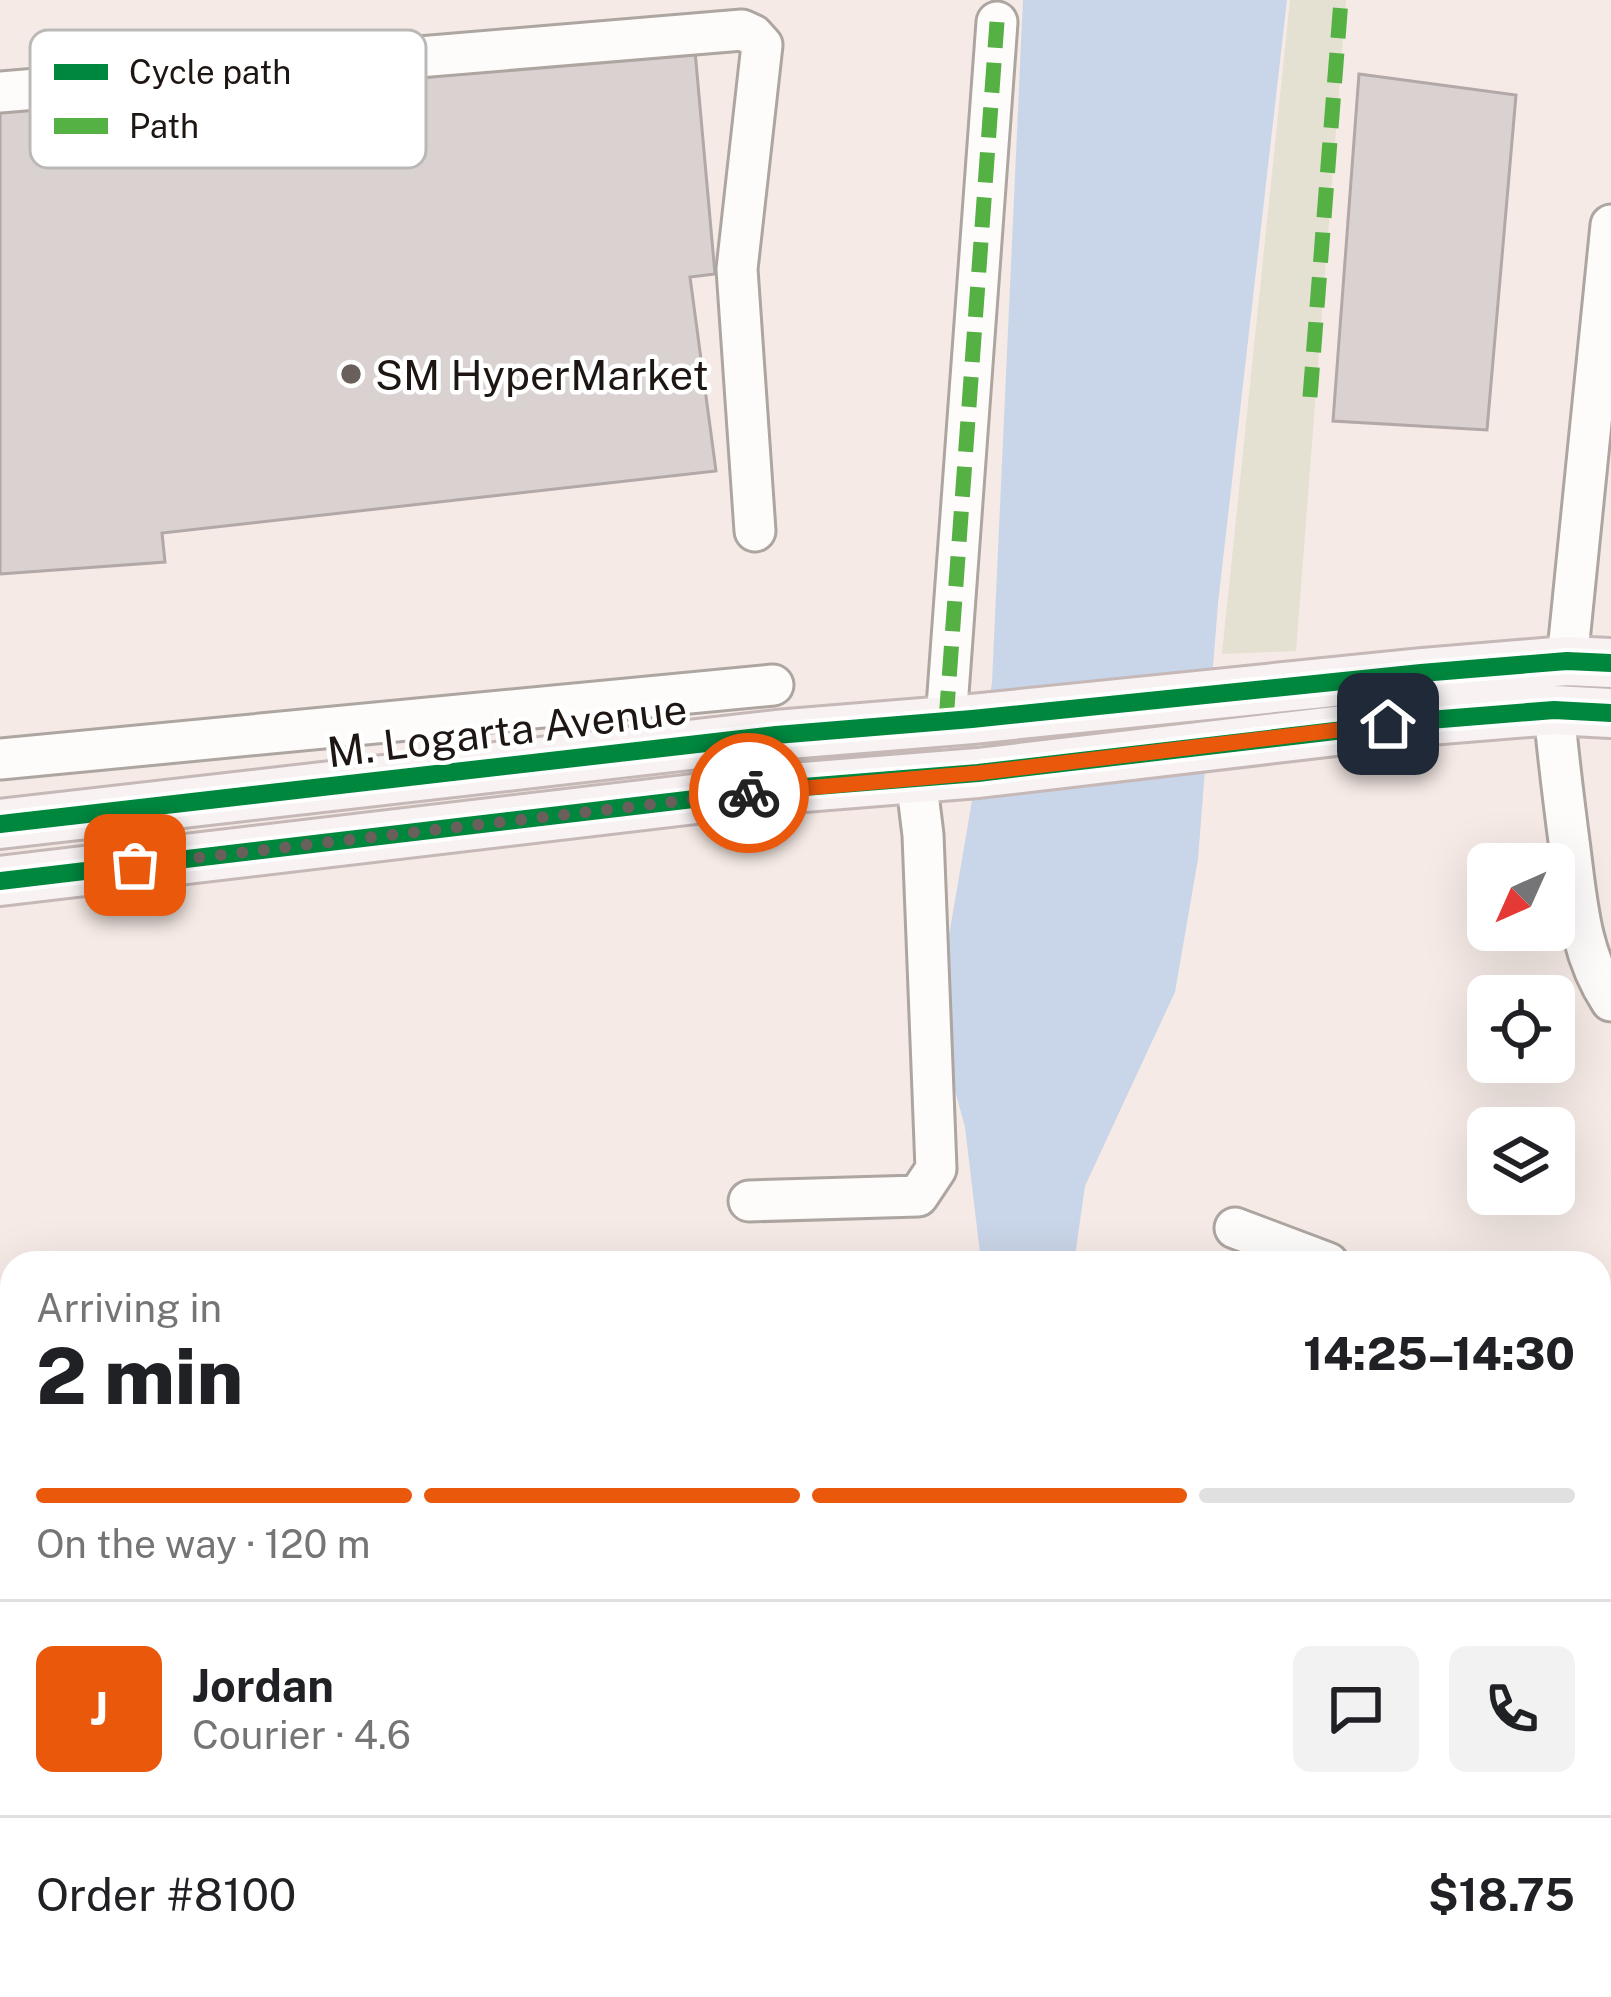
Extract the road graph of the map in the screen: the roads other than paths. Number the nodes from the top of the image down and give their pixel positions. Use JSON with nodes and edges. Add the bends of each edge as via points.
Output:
{"nodes":[{"id":1,"x":998,"y":22,"type":"dead end"},
{"id":2,"x":426,"y":56,"type":"edge"},
{"id":3,"x":30,"y":89,"type":"edge"},
{"id":4,"x":0,"y":92,"type":"edge"},
{"id":5,"x":1611,"y":225,"type":"edge"},
{"id":6,"x":755,"y":530,"type":"dead end"},
{"id":7,"x":1589,"y":662,"type":"edge"},
{"id":8,"x":773,"y":685,"type":"dead end"},
{"id":9,"x":1555,"y":710,"type":"junction"},
{"id":10,"x":1611,"y":713,"type":"edge"},
{"id":11,"x":959,"y":720,"type":"junction"},
{"id":12,"x":0,"y":759,"type":"edge"},
{"id":13,"x":916,"y":778,"type":"junction"},
{"id":14,"x":0,"y":824,"type":"edge"},
{"id":15,"x":0,"y":881,"type":"edge"},
{"id":16,"x":1611,"y":1001,"type":"edge"},
{"id":17,"x":749,"y":1201,"type":"dead end"},
{"id":18,"x":1235,"y":1228,"type":"dead end"},
{"id":19,"x":1296,"y":1251,"type":"edge"}],
"edges":[{"from":1,"to":11,"type":"street"},
{"from":2,"to":6,"type":"street","via":[[742,30],[762,45],[737,269]]},
{"from":3,"to":4,"type":"street"},
{"from":5,"to":7,"type":"street"},
{"from":7,"to":11,"type":"main road","name":"M. Logarta Avenue"},
{"from":8,"to":12,"type":"street"},
{"from":9,"to":10,"type":"main road"},
{"from":9,"to":13,"type":"main road"},
{"from":9,"to":16,"type":"street","via":[[1582,938]]},
{"from":11,"to":14,"type":"main road","name":"M. Logarta Avenue"},
{"from":13,"to":15,"type":"main road"},
{"from":13,"to":17,"type":"street","via":[[936,1169],[918,1196]]},
{"from":18,"to":19,"type":"street"}]}
